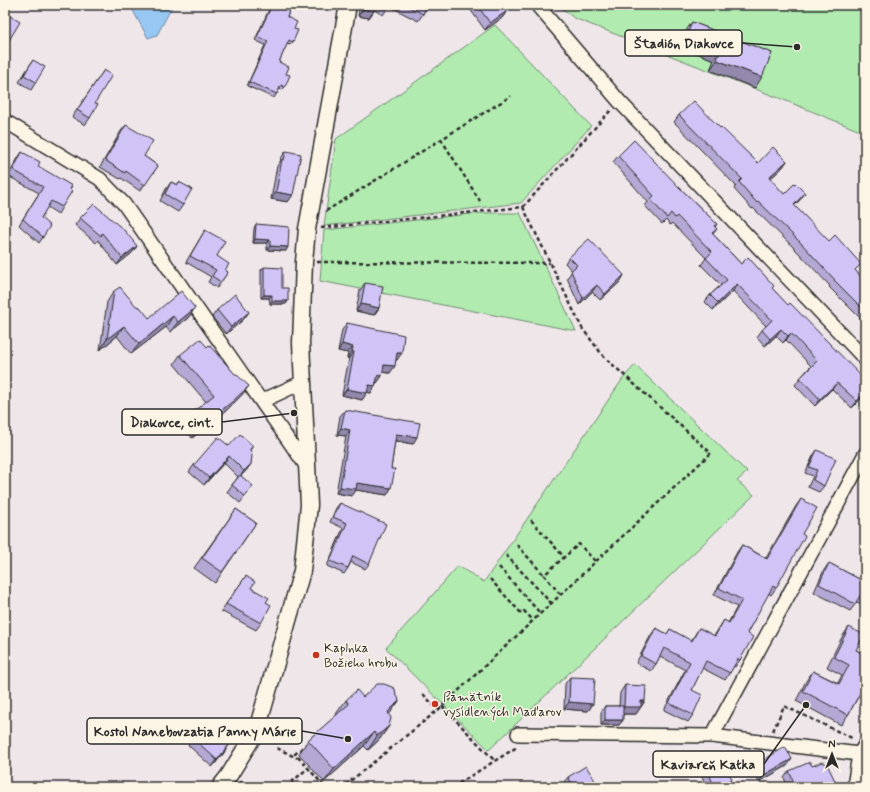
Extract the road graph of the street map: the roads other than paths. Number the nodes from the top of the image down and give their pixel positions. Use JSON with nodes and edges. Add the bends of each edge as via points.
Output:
{"nodes":[{"id":1,"x":348,"y":5,"type":"edge"},
{"id":2,"x":537,"y":5,"type":"edge"},
{"id":3,"x":5,"y":121,"type":"edge"},
{"id":4,"x":865,"y":359,"type":"edge"},
{"id":5,"x":302,"y":382,"type":"junction"},
{"id":6,"x":262,"y":401,"type":"junction"},
{"id":7,"x":865,"y":454,"type":"edge"},
{"id":8,"x":307,"y":467,"type":"junction"},
{"id":9,"x":518,"y":734,"type":"dead end"},
{"id":10,"x":712,"y":736,"type":"junction"},
{"id":11,"x":861,"y":747,"type":"edge"},
{"id":12,"x":220,"y":787,"type":"edge"},
{"id":13,"x":854,"y":787,"type":"edge"}],
"edges":[{"from":1,"to":5,"type":"street","via":[[307,229],[301,344]]},
{"from":2,"to":4,"type":"street","via":[[619,101]]},
{"from":3,"to":6,"type":"street","via":[[100,178],[124,204]]},
{"from":5,"to":6,"type":"street"},
{"from":5,"to":8,"type":"street"},
{"from":6,"to":8,"type":"street"},
{"from":7,"to":10,"type":"street"},
{"from":8,"to":12,"type":"street","via":[[310,505],[302,571],[258,730]]},
{"from":9,"to":10,"type":"street"},
{"from":10,"to":11,"type":"street"},
{"from":11,"to":13,"type":"street"}]}
